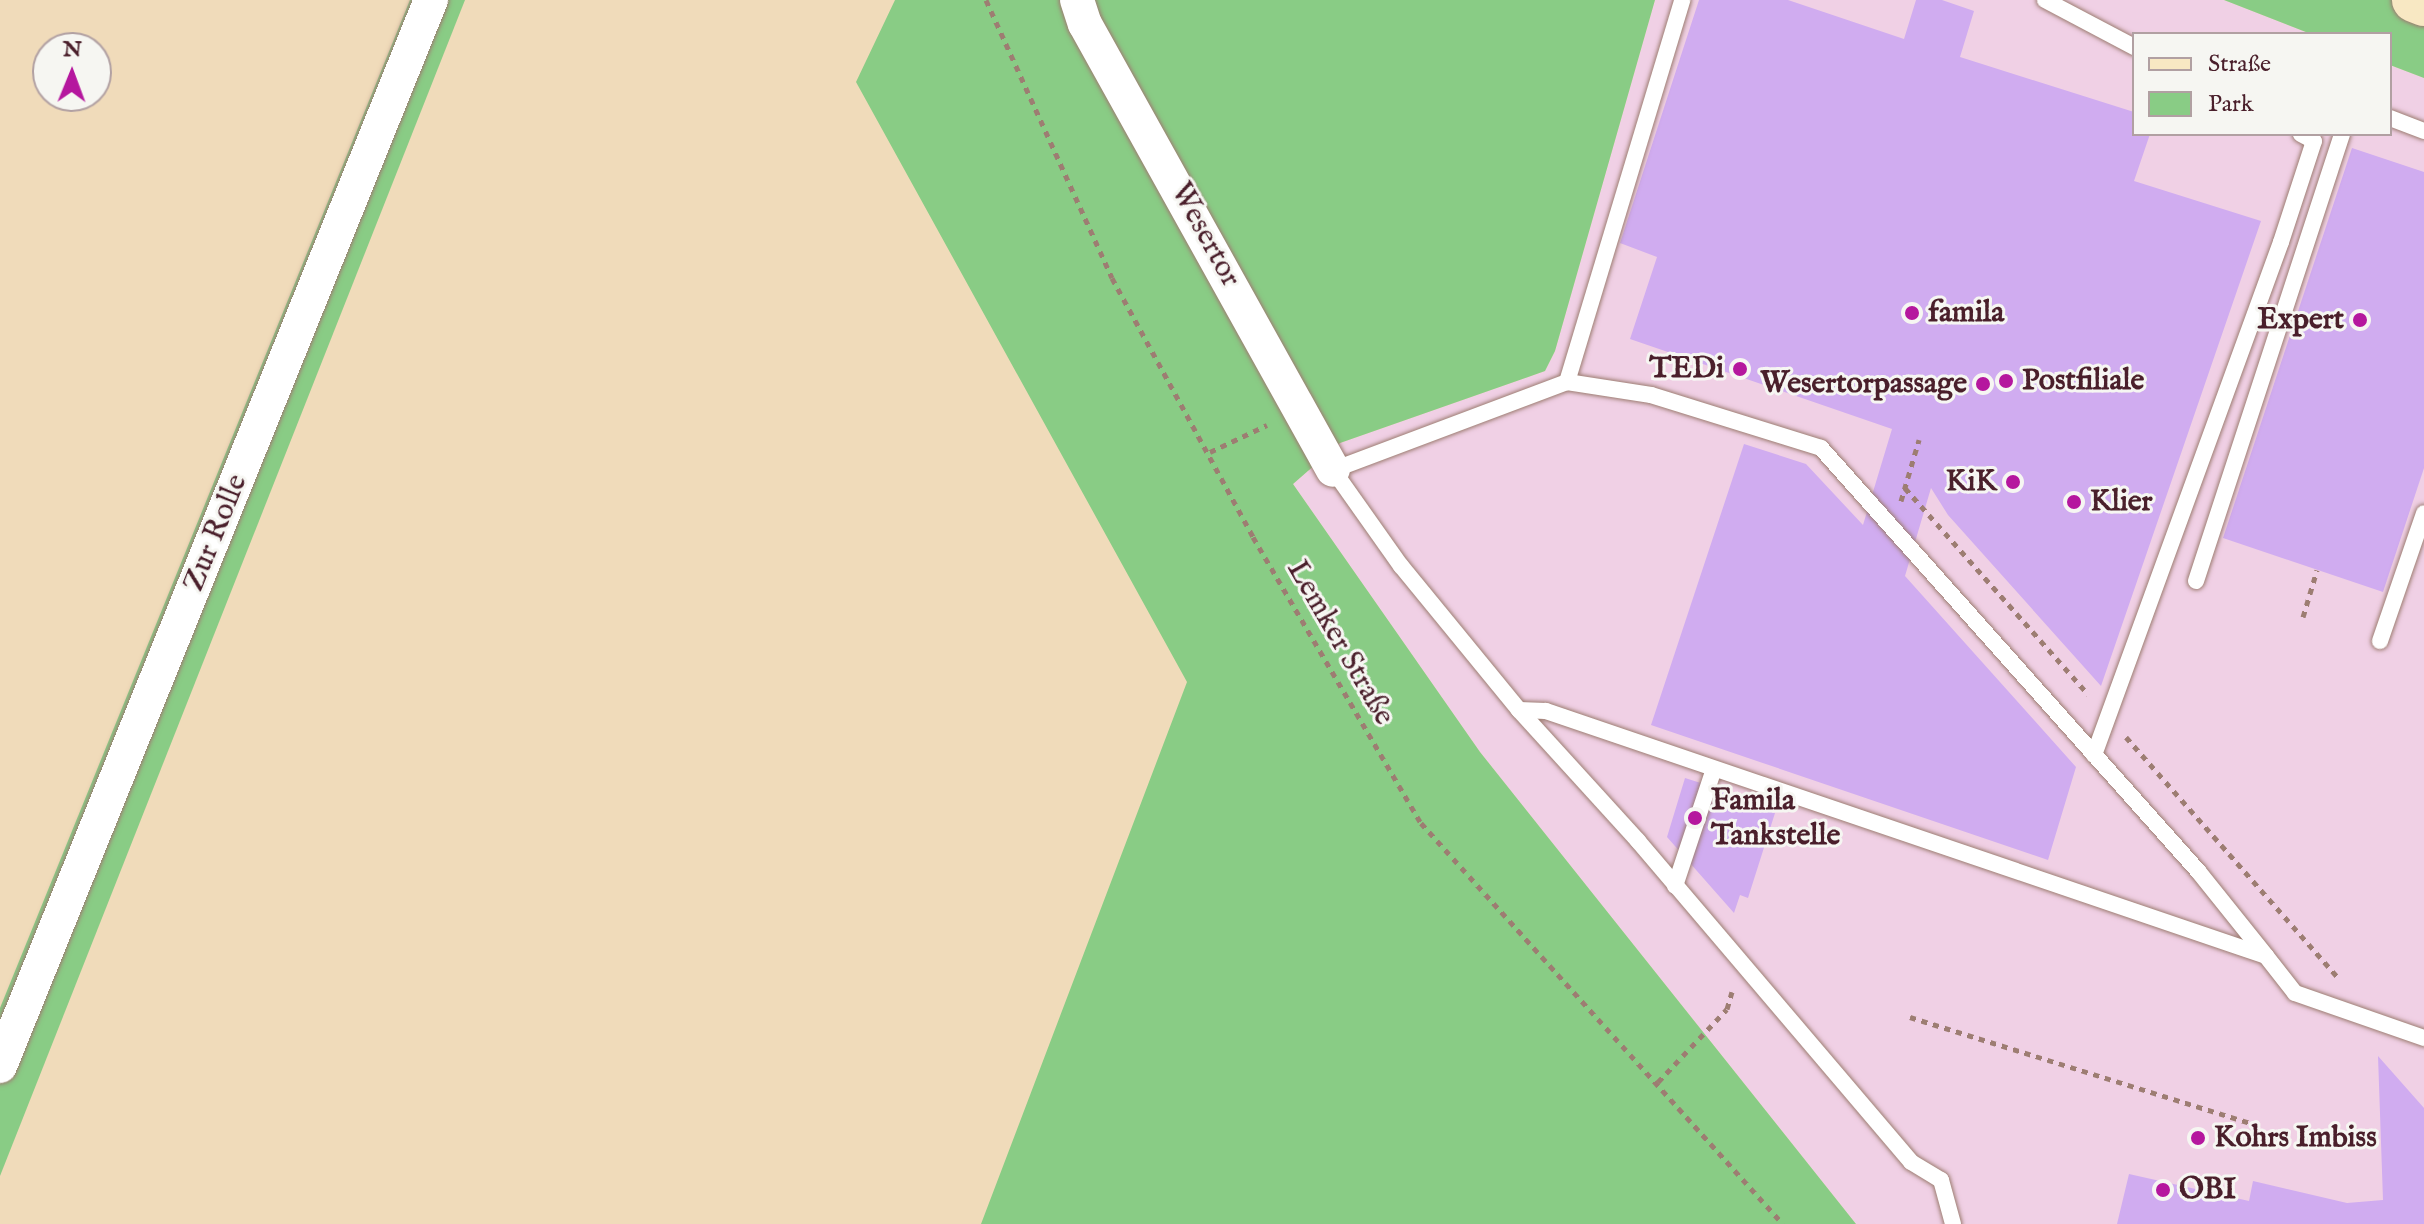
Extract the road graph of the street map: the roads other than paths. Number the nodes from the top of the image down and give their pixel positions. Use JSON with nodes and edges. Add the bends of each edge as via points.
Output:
{"nodes":[{"id":1,"x":431,"y":0,"type":"edge"},
{"id":2,"x":1077,"y":0,"type":"edge"},
{"id":3,"x":1682,"y":0,"type":"edge"},
{"id":4,"x":2045,"y":0,"type":"edge"},
{"id":5,"x":2414,"y":0,"type":"edge"},
{"id":6,"x":2424,"y":4,"type":"edge"},
{"id":7,"x":2132,"y":46,"type":"edge"},
{"id":8,"x":2392,"y":119,"type":"edge"},
{"id":9,"x":2424,"y":131,"type":"edge"},
{"id":10,"x":2305,"y":136,"type":"edge"},
{"id":11,"x":2341,"y":136,"type":"edge"},
{"id":12,"x":1567,"y":382,"type":"junction"},
{"id":13,"x":1333,"y":470,"type":"junction"},
{"id":14,"x":2424,"y":513,"type":"edge"},
{"id":15,"x":2196,"y":581,"type":"dead end"},
{"id":16,"x":2380,"y":641,"type":"dead end"},
{"id":17,"x":1519,"y":710,"type":"junction"},
{"id":18,"x":2094,"y":755,"type":"junction"},
{"id":19,"x":1714,"y":769,"type":"junction"},
{"id":20,"x":1675,"y":886,"type":"junction"},
{"id":21,"x":2266,"y":956,"type":"junction"},
{"id":22,"x":2424,"y":1038,"type":"edge"},
{"id":23,"x":0,"y":1066,"type":"edge"},
{"id":24,"x":1953,"y":1224,"type":"edge"}],
"edges":[{"from":1,"to":23,"type":"street","name":"Zur Rolle"},
{"from":2,"to":13,"type":"street","name":"Wesertor"},
{"from":3,"to":12,"type":"lane"},
{"from":4,"to":7,"type":"lane"},
{"from":5,"to":6,"type":"street"},
{"from":8,"to":9,"type":"lane"},
{"from":10,"to":18,"type":"lane","via":[[2314,141],[2281,242]]},
{"from":11,"to":15,"type":"lane"},
{"from":12,"to":13,"type":"lane"},
{"from":12,"to":18,"type":"lane","via":[[1651,395],[1821,448]]},
{"from":13,"to":17,"type":"lane","via":[[1401,566]]},
{"from":14,"to":16,"type":"lane"},
{"from":17,"to":19,"type":"lane","via":[[1546,711]]},
{"from":17,"to":20,"type":"lane"},
{"from":18,"to":21,"type":"lane"},
{"from":19,"to":20,"type":"lane"},
{"from":19,"to":21,"type":"lane"},
{"from":20,"to":24,"type":"lane","via":[[1911,1162],[1941,1180]]},
{"from":21,"to":22,"type":"lane","via":[[2295,993]]}]}
